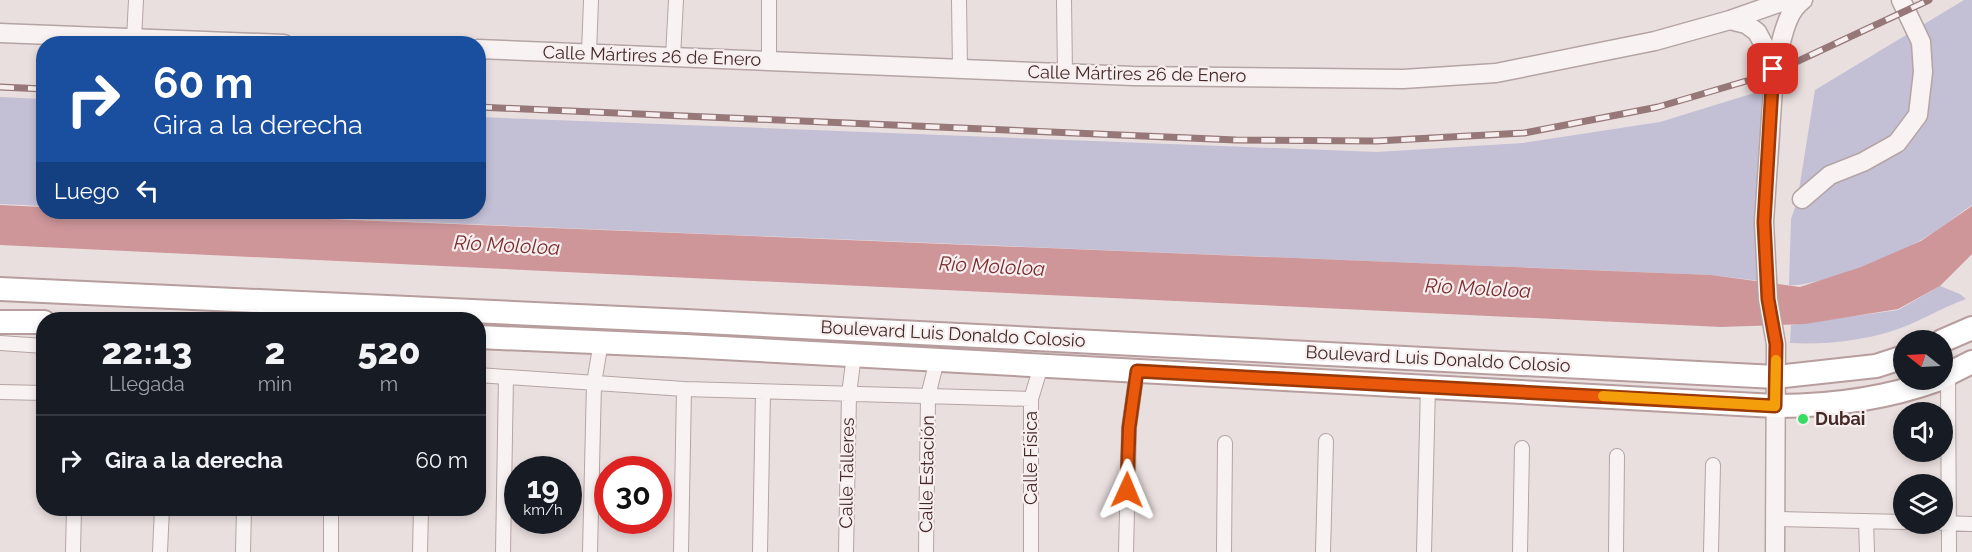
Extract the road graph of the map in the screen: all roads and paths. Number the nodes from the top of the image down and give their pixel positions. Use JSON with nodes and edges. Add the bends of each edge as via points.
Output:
{"nodes":[{"id":1,"x":136,"y":0,"type":"edge"},
{"id":2,"x":591,"y":0,"type":"edge"},
{"id":3,"x":676,"y":0,"type":"edge"},
{"id":4,"x":770,"y":0,"type":"edge"},
{"id":5,"x":959,"y":0,"type":"edge"},
{"id":6,"x":1064,"y":0,"type":"edge"},
{"id":7,"x":1787,"y":0,"type":"edge"},
{"id":8,"x":1803,"y":0,"type":"edge"},
{"id":9,"x":1901,"y":0,"type":"edge"},
{"id":10,"x":1730,"y":20,"type":"junction"},
{"id":11,"x":0,"y":33,"type":"edge"},
{"id":12,"x":67,"y":36,"type":"edge"},
{"id":13,"x":134,"y":36,"type":"edge"},
{"id":14,"x":486,"y":49,"type":"edge"},
{"id":15,"x":589,"y":52,"type":"junction"},
{"id":16,"x":673,"y":57,"type":"junction"},
{"id":17,"x":769,"y":60,"type":"junction"},
{"id":18,"x":960,"y":69,"type":"junction"},
{"id":19,"x":1773,"y":69,"type":"junction"},
{"id":20,"x":1065,"y":73,"type":"junction"},
{"id":21,"x":1802,"y":199,"type":"dead end"},
{"id":22,"x":0,"y":289,"type":"edge"},
{"id":23,"x":0,"y":322,"type":"edge"},
{"id":24,"x":36,"y":322,"type":"edge"},
{"id":25,"x":726,"y":323,"type":"junction"},
{"id":26,"x":1972,"y":327,"type":"edge"},
{"id":27,"x":1953,"y":336,"type":"edge"},
{"id":28,"x":486,"y":337,"type":"edge"},
{"id":29,"x":601,"y":342,"type":"junction"},
{"id":30,"x":0,"y":343,"type":"edge"},
{"id":31,"x":36,"y":345,"type":"edge"},
{"id":32,"x":724,"y":348,"type":"junction"},
{"id":33,"x":854,"y":355,"type":"junction"},
{"id":34,"x":937,"y":360,"type":"junction"},
{"id":35,"x":1893,"y":361,"type":"edge"},
{"id":36,"x":1972,"y":362,"type":"edge"},
{"id":37,"x":1041,"y":366,"type":"junction"},
{"id":38,"x":1137,"y":371,"type":"junction"},
{"id":39,"x":1953,"y":372,"type":"edge"},
{"id":40,"x":486,"y":376,"type":"edge"},
{"id":41,"x":506,"y":377,"type":"junction"},
{"id":42,"x":1776,"y":377,"type":"junction"},
{"id":43,"x":594,"y":383,"type":"junction"},
{"id":44,"x":1428,"y":386,"type":"junction"},
{"id":45,"x":684,"y":389,"type":"junction"},
{"id":46,"x":1903,"y":390,"type":"edge"},
{"id":47,"x":1943,"y":390,"type":"edge"},
{"id":48,"x":0,"y":392,"type":"edge"},
{"id":49,"x":763,"y":392,"type":"junction"},
{"id":50,"x":36,"y":393,"type":"edge"},
{"id":51,"x":849,"y":394,"type":"junction"},
{"id":52,"x":928,"y":396,"type":"junction"},
{"id":53,"x":1032,"y":399,"type":"junction"},
{"id":54,"x":1775,"y":406,"type":"junction"},
{"id":55,"x":1326,"y":441,"type":"dead end"},
{"id":56,"x":1225,"y":443,"type":"dead end"},
{"id":57,"x":1522,"y":448,"type":"dead end"},
{"id":58,"x":1617,"y":456,"type":"dead end"},
{"id":59,"x":1713,"y":465,"type":"dead end"},
{"id":60,"x":1945,"y":474,"type":"edge"},
{"id":61,"x":74,"y":516,"type":"edge"},
{"id":62,"x":162,"y":516,"type":"edge"},
{"id":63,"x":244,"y":516,"type":"edge"},
{"id":64,"x":331,"y":516,"type":"edge"},
{"id":65,"x":421,"y":516,"type":"edge"},
{"id":66,"x":1775,"y":519,"type":"junction"},
{"id":67,"x":1866,"y":521,"type":"junction"},
{"id":68,"x":1893,"y":522,"type":"edge"},
{"id":69,"x":1953,"y":523,"type":"edge"},
{"id":70,"x":1972,"y":524,"type":"edge"},
{"id":71,"x":1947,"y":534,"type":"edge"},
{"id":72,"x":73,"y":552,"type":"edge"},
{"id":73,"x":160,"y":552,"type":"edge"},
{"id":74,"x":243,"y":552,"type":"edge"},
{"id":75,"x":331,"y":552,"type":"edge"},
{"id":76,"x":420,"y":552,"type":"edge"},
{"id":77,"x":503,"y":552,"type":"edge"},
{"id":78,"x":590,"y":552,"type":"edge"},
{"id":79,"x":681,"y":552,"type":"edge"},
{"id":80,"x":760,"y":552,"type":"edge"},
{"id":81,"x":846,"y":552,"type":"edge"},
{"id":82,"x":926,"y":552,"type":"edge"},
{"id":83,"x":1031,"y":552,"type":"edge"},
{"id":84,"x":1126,"y":552,"type":"edge"},
{"id":85,"x":1224,"y":552,"type":"edge"},
{"id":86,"x":1323,"y":552,"type":"edge"},
{"id":87,"x":1424,"y":552,"type":"edge"},
{"id":88,"x":1520,"y":552,"type":"edge"},
{"id":89,"x":1616,"y":552,"type":"edge"},
{"id":90,"x":1711,"y":552,"type":"edge"},
{"id":91,"x":1775,"y":552,"type":"edge"},
{"id":92,"x":1867,"y":552,"type":"edge"},
{"id":93,"x":1949,"y":552,"type":"edge"}],
"edges":[{"from":1,"to":13,"type":"street"},
{"from":2,"to":15,"type":"street"},
{"from":3,"to":16,"type":"street"},
{"from":4,"to":17,"type":"street"},
{"from":5,"to":18,"type":"street"},
{"from":6,"to":20,"type":"street"},
{"from":7,"to":10,"type":"street","name":"Calle Mártires 26 de Enero"},
{"from":8,"to":19,"type":"street","via":[[1796,4],[1787,22]]},
{"from":9,"to":21,"type":"street","via":[[1921,42],[1923,72],[1918,115],[1897,143],[1830,175]]},
{"from":10,"to":19,"type":"street","via":[[1757,32]]},
{"from":10,"to":20,"type":"street","name":"Calle Mártires 26 de Enero","via":[[1496,73],[1403,79]]},
{"from":11,"to":12,"type":"street"},
{"from":14,"to":15,"type":"street","name":"Calle Mártires 26 de Enero"},
{"from":15,"to":16,"type":"street","name":"Calle Mártires 26 de Enero"},
{"from":16,"to":17,"type":"street","name":"Calle Mártires 26 de Enero"},
{"from":17,"to":18,"type":"street","name":"Calle Mártires 26 de Enero"},
{"from":18,"to":20,"type":"street","name":"Calle Mártires 26 de Enero"},
{"from":19,"to":42,"type":"street","via":[[1764,222]]},
{"from":22,"to":25,"type":"main road","name":"Boulevard Luis Donaldo Colosio"},
{"from":23,"to":24,"type":"main road"},
{"from":25,"to":32,"type":"main road"},
{"from":25,"to":42,"type":"main road","name":"Boulevard Luis Donaldo Colosio"},
{"from":26,"to":27,"type":"main road"},
{"from":28,"to":29,"type":"main road","name":"Boulevard Luis Donaldo Colosio"},
{"from":29,"to":32,"type":"main road","name":"Boulevard Luis Donaldo Colosio"},
{"from":29,"to":43,"type":"street"},
{"from":30,"to":31,"type":"street"},
{"from":32,"to":33,"type":"main road","name":"Boulevard Luis Donaldo Colosio"},
{"from":33,"to":34,"type":"main road","name":"Boulevard Luis Donaldo Colosio"},
{"from":33,"to":51,"type":"street","name":"Calle Talleres"},
{"from":34,"to":37,"type":"main road","name":"Boulevard Luis Donaldo Colosio"},
{"from":34,"to":52,"type":"street","name":"Calle Estación"},
{"from":35,"to":42,"type":"main road","name":"Boulevard Luis Donaldo Colosio","via":[[1876,366]]},
{"from":36,"to":39,"type":"main road","name":"Boulevard Luis Donaldo Colosio"},
{"from":37,"to":38,"type":"main road","name":"Boulevard Luis Donaldo Colosio"},
{"from":37,"to":53,"type":"street","name":"Calle Física"},
{"from":38,"to":44,"type":"main road","name":"Boulevard Luis Donaldo Colosio"},
{"from":38,"to":84,"type":"street","via":[[1129,428]]},
{"from":40,"to":41,"type":"street"},
{"from":41,"to":43,"type":"street"},
{"from":41,"to":77,"type":"street"},
{"from":42,"to":54,"type":"street"},
{"from":43,"to":45,"type":"street"},
{"from":43,"to":78,"type":"street"},
{"from":44,"to":54,"type":"main road","name":"Boulevard Luis Donaldo Colosio"},
{"from":44,"to":87,"type":"street"},
{"from":45,"to":49,"type":"street"},
{"from":45,"to":79,"type":"street"},
{"from":46,"to":54,"type":"main road","name":"Boulevard Luis Donaldo Colosio","via":[[1879,398],[1815,406]]},
{"from":47,"to":60,"type":"street"},
{"from":48,"to":50,"type":"street"},
{"from":49,"to":51,"type":"street"},
{"from":49,"to":80,"type":"street"},
{"from":51,"to":52,"type":"street"},
{"from":51,"to":81,"type":"street","name":"Calle Talleres"},
{"from":52,"to":53,"type":"street"},
{"from":52,"to":82,"type":"street","name":"Calle Estación"},
{"from":53,"to":83,"type":"street","name":"Calle Física"},
{"from":54,"to":66,"type":"street"},
{"from":55,"to":86,"type":"street"},
{"from":56,"to":85,"type":"street"},
{"from":57,"to":88,"type":"street"},
{"from":58,"to":89,"type":"street"},
{"from":59,"to":90,"type":"street"},
{"from":61,"to":72,"type":"street"},
{"from":62,"to":73,"type":"street"},
{"from":63,"to":74,"type":"street"},
{"from":64,"to":75,"type":"street"},
{"from":65,"to":76,"type":"street"},
{"from":66,"to":67,"type":"street"},
{"from":66,"to":91,"type":"street"},
{"from":67,"to":68,"type":"street"},
{"from":67,"to":92,"type":"street"},
{"from":69,"to":70,"type":"street"},
{"from":71,"to":93,"type":"street"}]}
